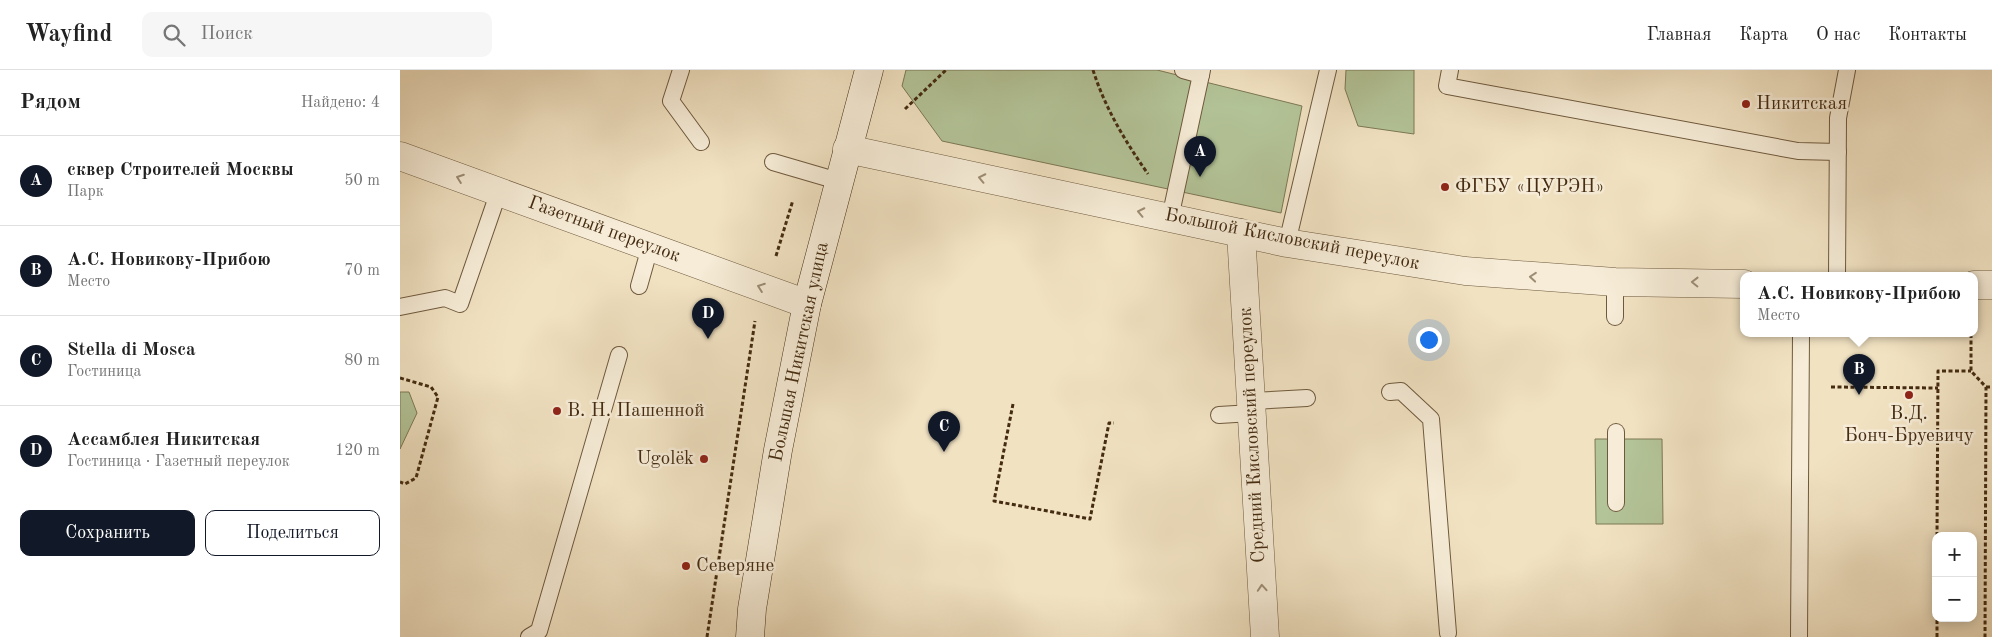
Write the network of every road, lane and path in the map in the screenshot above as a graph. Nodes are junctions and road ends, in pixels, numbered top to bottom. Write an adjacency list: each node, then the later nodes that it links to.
1 (680, 70): 11 (lane)
2 (869, 70): 12 (street, Большая Никитская улица)
3 (946, 70): 10 (path)
4 (1093, 70): 16 (path)
5 (1183, 70): 9 (lane)
6 (1328, 70): 21 (lane)
7 (1450, 70): 13 (lane)
8 (1847, 70): 13 (lane)
9 (1202, 73): 19 (lane)
10 (905, 109)
11 (702, 142)
12 (847, 150): 17 (street, Большая Никитская улица); 19 (street, Большой Кисловский переулок, one-way to 12)
13 (1838, 152): 23 (lane)
14 (400, 156): 18 (street, Газетный переулок, one-way to 14)
15 (773, 162): 17 (lane)
16 (1151, 178)
17 (838, 181): 29 (street, Большая Никитская улица)
18 (498, 191): 22 (street, Газетный переулок); 30 (lane)
19 (1170, 218): 20 (street, Большой Кисловский переулок)
20 (1241, 233): 21 (street, Большой Кисловский переулок); 44 (street, Средний Кисловский переулок)
21 (1287, 243): 24 (street, Большой Кисловский переулок, one-way to 21)
22 (650, 247): 28 (lane); 29 (street, Газетный переулок, one-way to 22)
23 (1838, 272)
24 (1615, 282): 25 (street, Большой Кисловский переулок, one-way to 24); 31 (lane)
25 (1740, 284)
26 (1978, 285): 27 (street)
27 (1992, 285)
28 (639, 286)
29 (807, 304): 54 (street, Большая Никитская улица)
30 (400, 307)
31 (1615, 318)
32 (1801, 337): 37 (lane)
33 (1971, 337): 35 (path)
34 (619, 355): 53 (lane)
35 (1971, 371): 38 (path); 40 (path)
36 (400, 378): 48 (path)
37 (1801, 387): 40 (path); 56 (lane)
38 (1986, 387): 39 (path); 58 (path)
39 (1992, 387)
40 (1938, 388): 50 (path)
41 (1390, 392): 52 (lane)
42 (1307, 398): 44 (lane)
43 (1013, 404): 46 (path)
44 (1252, 407): 45 (lane); 55 (street, Средний Кисловский переулок, one-way to 44)
45 (1219, 415)
46 (1114, 423)
47 (1616, 432): 49 (lane)
48 (400, 482)
49 (1616, 503)
50 (1938, 532)
51 (1937, 622): 57 (path)
52 (1448, 633)
53 (529, 637)
54 (750, 637)
55 (1265, 637)
56 (1799, 637)
57 (1937, 637)
58 (1985, 637)

